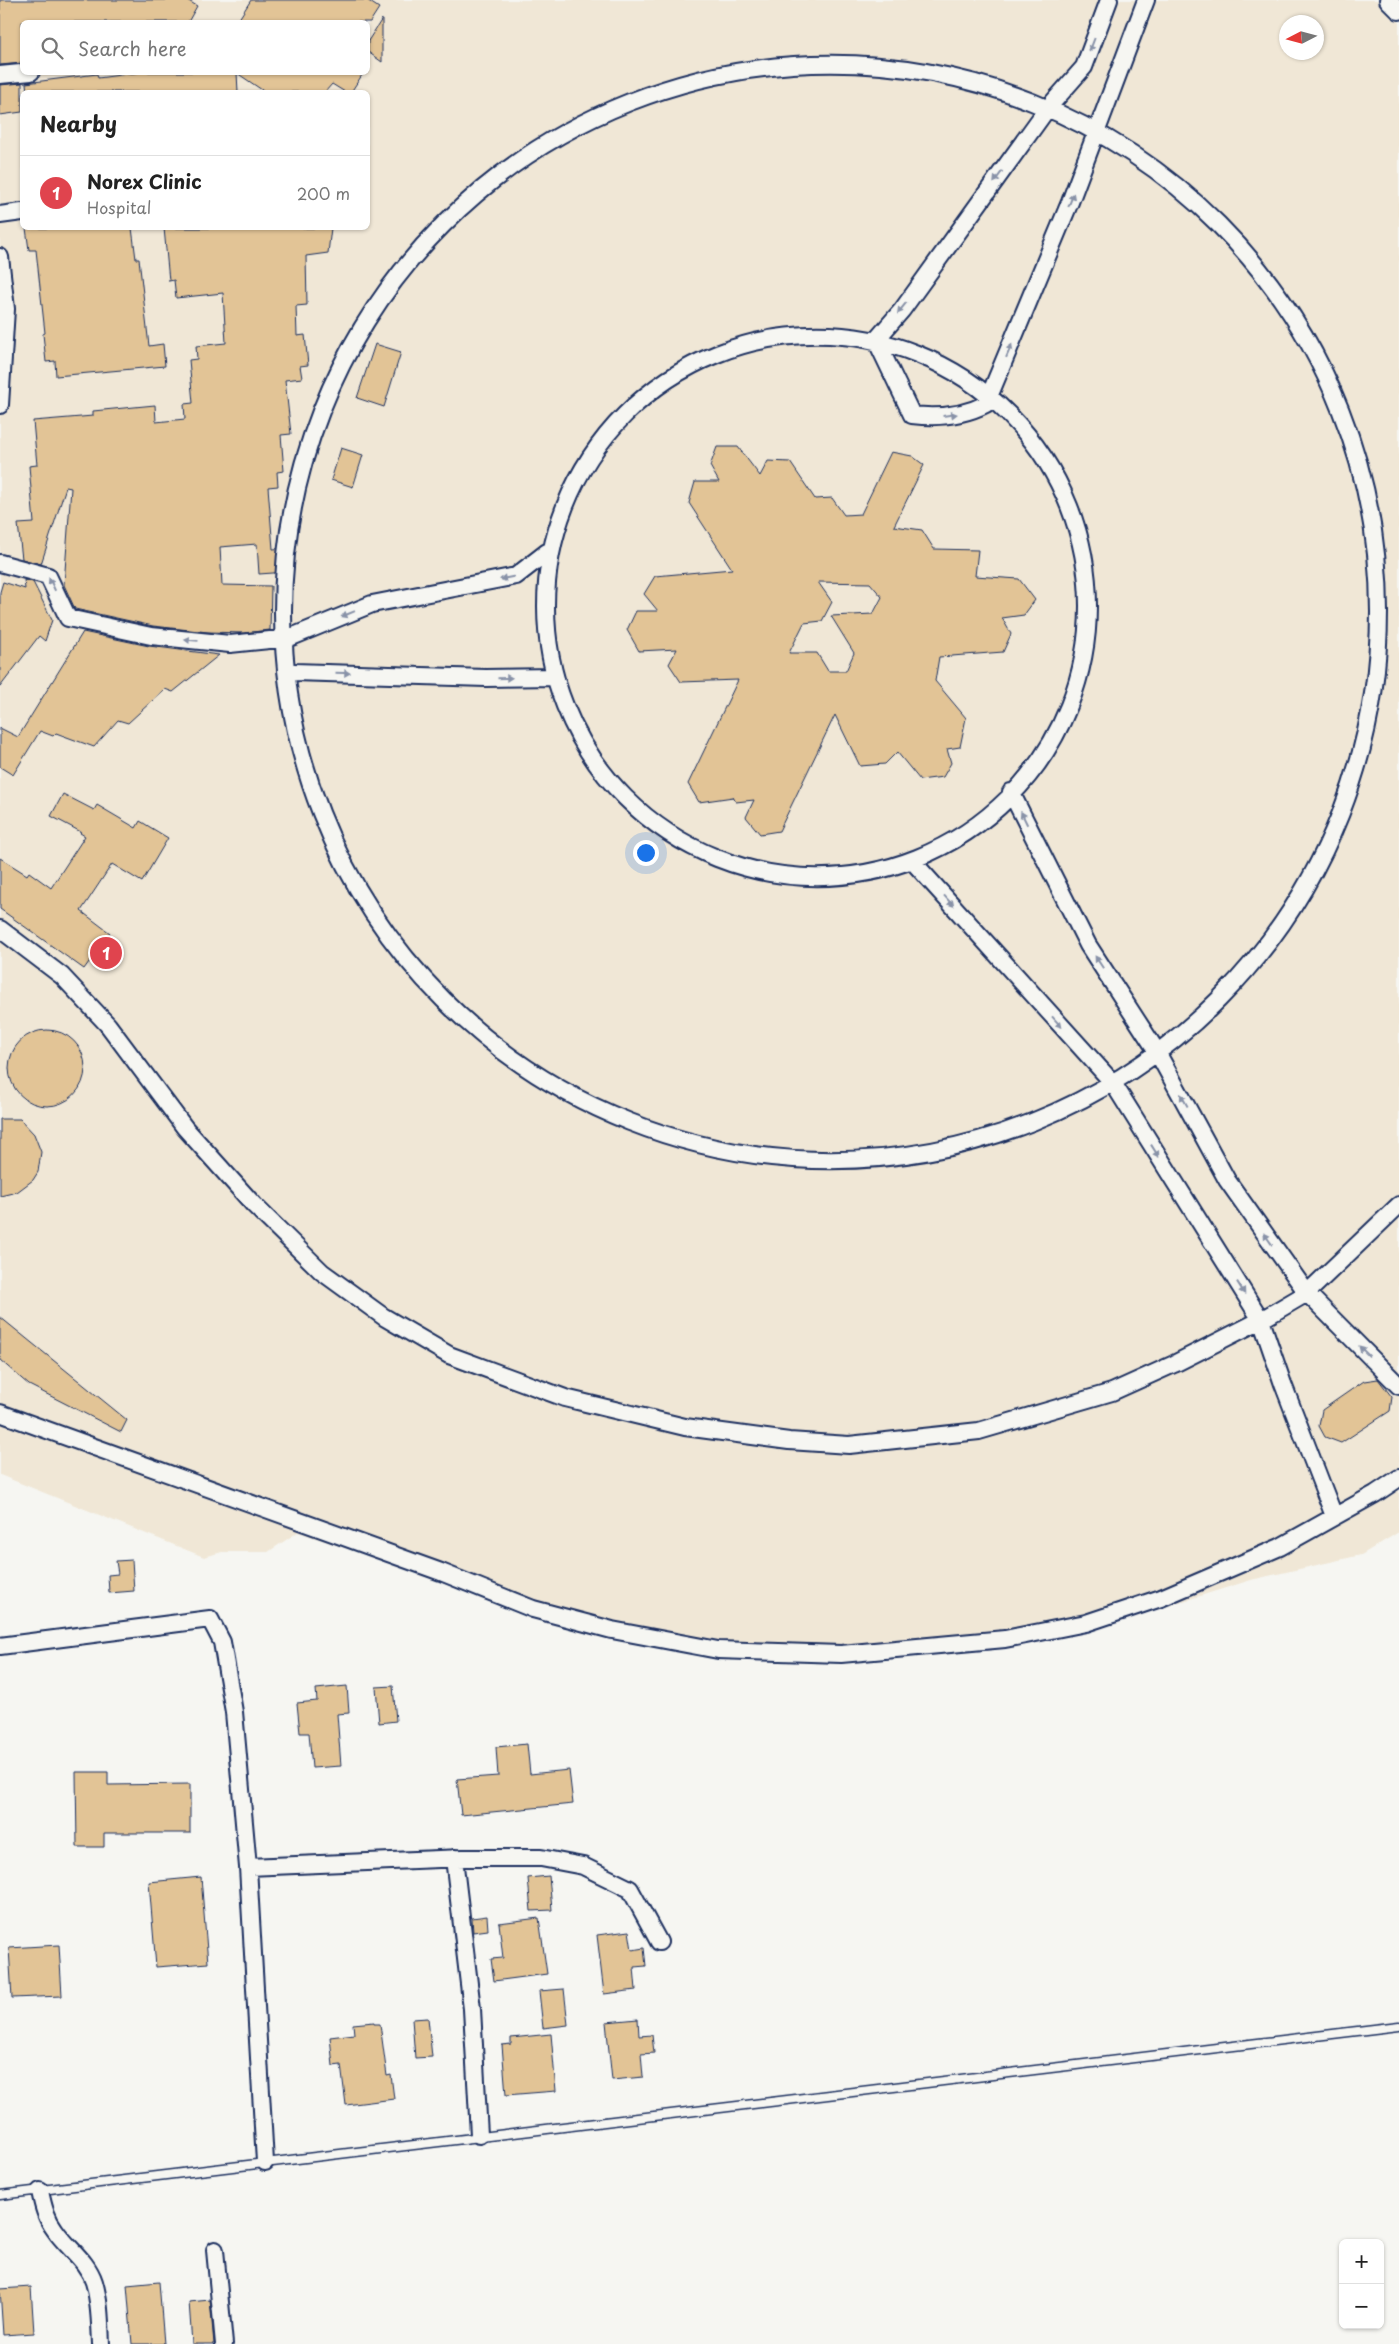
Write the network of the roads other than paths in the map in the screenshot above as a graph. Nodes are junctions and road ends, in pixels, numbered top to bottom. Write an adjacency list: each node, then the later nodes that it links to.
1 (1109, 0): 7 (street, one-way to 7)
2 (1146, 0): 8 (street)
3 (1388, 0): 4 (street)
4 (1399, 11)
5 (20, 73): 6 (street)
6 (0, 75)
7 (1047, 109): 8 (street); 12 (street, one-way to 12); 17 (street)
8 (1097, 130): 13 (street, one-way to 8); 23 (street)
9 (20, 212): 10 (street)
10 (0, 215)
11 (0, 257): 14 (street)
12 (876, 340): 13 (street); 13 (street, one-way to 13); 15 (street)
13 (990, 396): 20 (street)
14 (0, 405)
15 (547, 552): 17 (street, one-way to 17); 19 (street)
16 (0, 562): 17 (street, one-way to 16)
17 (289, 638): 18 (street)
18 (294, 672): 19 (street, one-way to 19); 24 (street)
19 (554, 677): 21 (street)
20 (1011, 792): 21 (street); 23 (street, one-way to 20)
21 (916, 865): 24 (street, one-way to 24)
22 (0, 929): 27 (street)
23 (1156, 1050): 24 (street); 26 (street, one-way to 23)
24 (1113, 1083): 27 (street, one-way to 27)
25 (1399, 1205): 26 (street)
26 (1306, 1293): 27 (street); 28 (street, one-way to 26)
27 (1261, 1320): 31 (street)
28 (1399, 1386)
29 (0, 1413): 31 (street)
30 (1399, 1478): 31 (street)
31 (1334, 1516)
32 (0, 1646): 34 (street)
33 (454, 1858): 34 (street); 35 (street); 37 (street)
34 (248, 1867): 38 (street)
35 (659, 1942)
36 (1399, 2026): 37 (lane)
37 (479, 2135): 38 (lane)
38 (265, 2162): 39 (lane)
39 (40, 2191): 40 (lane); 42 (street)
40 (0, 2195)
41 (215, 2250): 43 (street)
42 (101, 2344)
43 (224, 2344)

